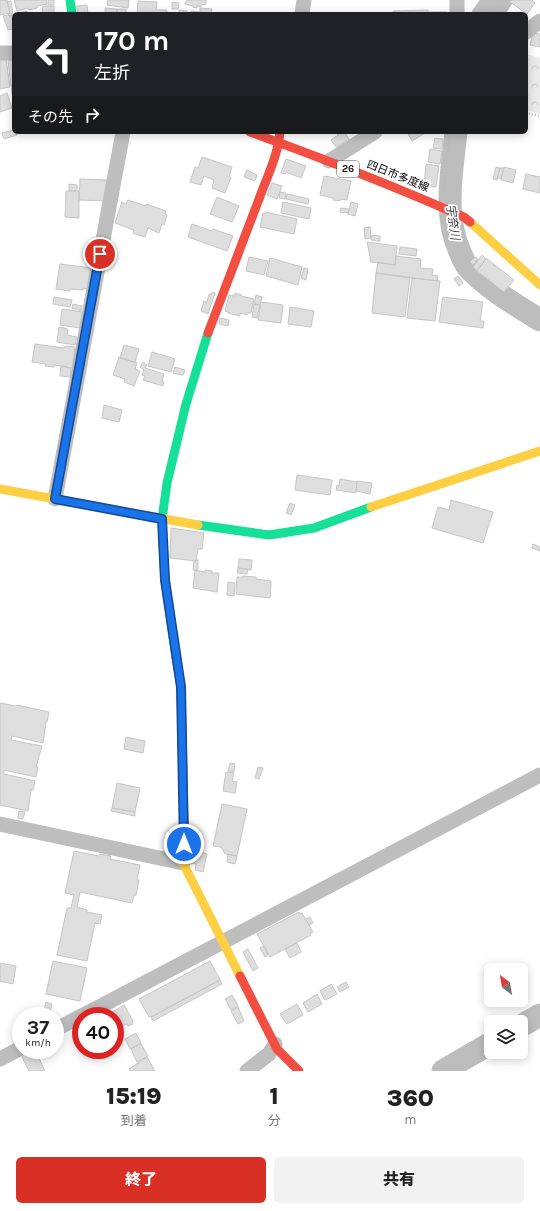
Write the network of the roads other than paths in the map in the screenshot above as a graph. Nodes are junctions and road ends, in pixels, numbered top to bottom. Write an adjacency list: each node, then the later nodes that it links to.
1 (70, 0): 5 (street)
2 (304, 0): 6 (street)
3 (457, 0): 7 (street)
4 (489, 0): 8 (street)
5 (72, 12)
6 (302, 12)
7 (457, 12)
8 (480, 12)
9 (540, 21): 10 (street)
10 (528, 30)
11 (0, 53): 12 (street)
12 (12, 53)
13 (123, 134): 22 (street)
14 (255, 134): 17 (street, 四日市多度線 / 26)
15 (280, 134): 17 (street)
16 (372, 134): 18 (street)
17 (279, 143): 18 (street, 四日市多度線 / 26); 23 (street)
18 (329, 161): 19 (street, 四日市多度線 / 26)
19 (539, 281)
20 (540, 451): 23 (street)
21 (0, 489): 22 (street)
22 (55, 499): 23 (street)
23 (162, 519): 26 (street)
24 (540, 775): 27 (street)
25 (0, 824): 26 (street)
26 (183, 864): 27 (street)
27 (224, 941): 28 (street); 29 (street)
28 (98, 1007)
29 (276, 1047): 32 (street); 33 (street)
30 (12, 1053): 31 (street)
31 (0, 1059)
32 (247, 1071)
33 (299, 1071)

